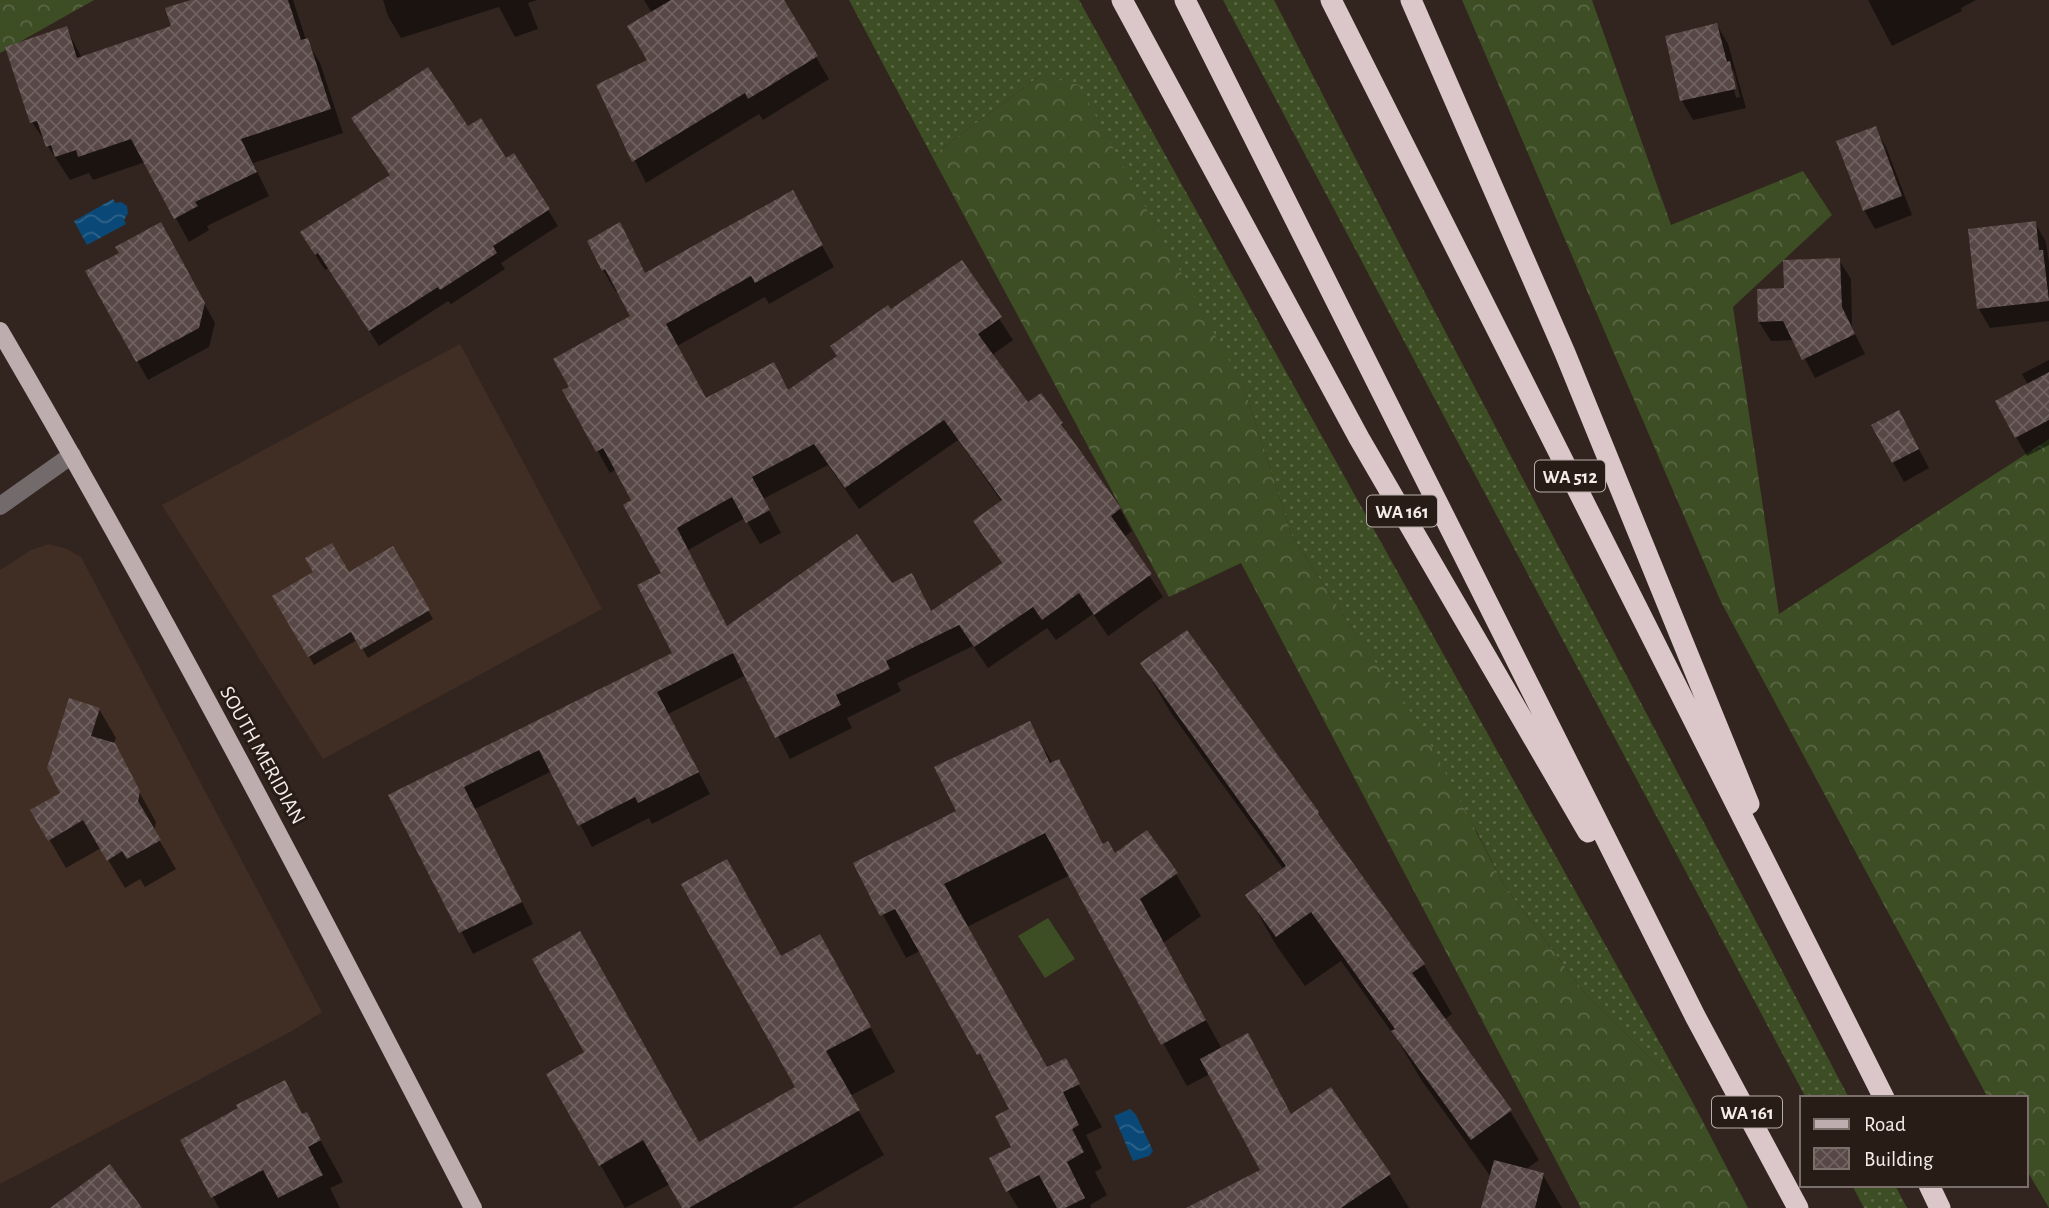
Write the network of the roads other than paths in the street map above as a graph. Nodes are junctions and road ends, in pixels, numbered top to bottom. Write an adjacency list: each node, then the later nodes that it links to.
1 (1122, 0): 9 (highway, WA 161)
2 (1185, 0): 9 (highway)
3 (1331, 0): 8 (highway, WA 512)
4 (1411, 0): 8 (highway)
5 (0, 331): 6 (main road, SOUTH MERIDIAN)
6 (72, 455): 7 (street); 12 (main road, SOUTH MERIDIAN)
7 (0, 506)
8 (1809, 952): 10 (highway)
9 (1695, 1016): 13 (highway, WA 161)
10 (1883, 1096)
11 (1930, 1187): 14 (highway)
12 (473, 1208)
13 (1798, 1208)
14 (1940, 1208)

